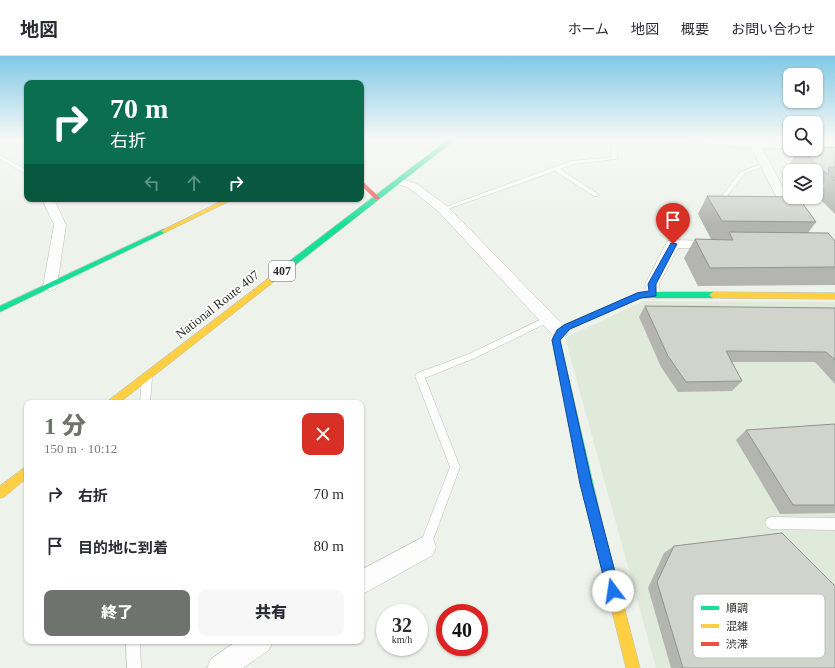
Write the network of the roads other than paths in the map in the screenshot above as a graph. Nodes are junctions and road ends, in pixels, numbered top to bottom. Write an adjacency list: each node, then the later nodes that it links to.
1 (416, 168): 5 (main road, National Route 407 / 407)
2 (555, 168): 10 (lane); 16 (lane)
3 (757, 168): 15 (lane)
4 (769, 168): 7 (street)
5 (399, 181): 11 (main road, National Route 407 / 407); 16 (street)
6 (364, 185): 11 (main road)
7 (783, 186)
8 (823, 190): 9 (street)
9 (835, 190)
10 (596, 195)
11 (377, 198): 25 (main road, National Route 407 / 407)
12 (783, 200): 17 (street)
13 (49, 202): 19 (street)
14 (225, 202): 19 (main road)
15 (725, 206)
16 (443, 209): 23 (street)
17 (800, 228)
18 (729, 245): 20 (street)
19 (50, 286): 22 (main road)
20 (653, 294): 21 (main road); 24 (main road)
21 (835, 296)
22 (0, 309)
23 (548, 319): 24 (street); 32 (lane)
24 (560, 332): 38 (main road)
25 (148, 374): 26 (main road, National Route 407 / 407); 27 (lane)
26 (116, 400)
27 (145, 400)
28 (24, 473): 29 (main road)
29 (0, 493)
30 (771, 523): 31 (lane)
31 (835, 524)
32 (425, 547): 33 (street)
33 (364, 581)
34 (133, 644): 36 (lane)
35 (256, 644): 37 (street)
36 (134, 668)
37 (220, 668)
38 (633, 668)

